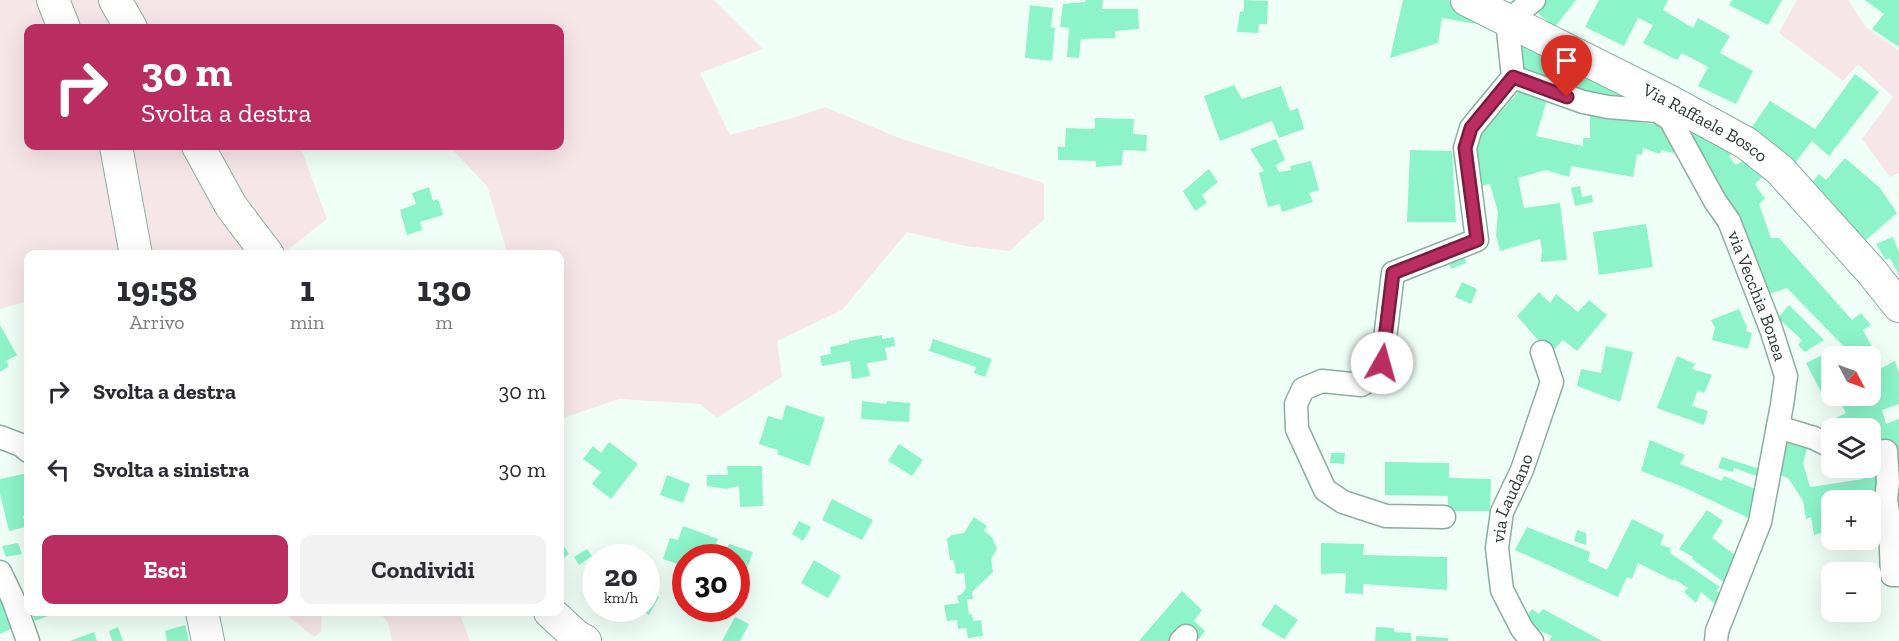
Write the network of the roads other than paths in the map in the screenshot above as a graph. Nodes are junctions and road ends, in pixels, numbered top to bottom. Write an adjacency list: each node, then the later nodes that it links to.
1 (53, 0): 6 (street)
2 (115, 0): 7 (street)
3 (1467, 0): 5 (street, Via Raffaele Bosco)
4 (1534, 0): 5 (street)
5 (1507, 21): 8 (street); 13 (street, Via Raffaele Bosco)
6 (62, 24)
7 (129, 24)
8 (1513, 77): 15 (street, via Vecchia Bonea); 20 (street)
9 (118, 150): 11 (street)
10 (200, 150): 12 (street)
11 (135, 250)
12 (264, 250)
13 (1899, 306)
14 (1542, 352): 28 (street, via Laudano)
15 (1778, 427): 17 (street); 29 (street, via Vecchia Bonea)
16 (0, 437): 18 (street)
17 (1821, 442)
18 (24, 448)
19 (1881, 452): 22 (street)
20 (1444, 516)
21 (0, 572): 25 (street)
22 (1899, 574)
23 (203, 616): 26 (street)
24 (554, 616): 27 (street)
25 (28, 641)
26 (208, 641)
27 (585, 641)
28 (1532, 641)
29 (1716, 641)

